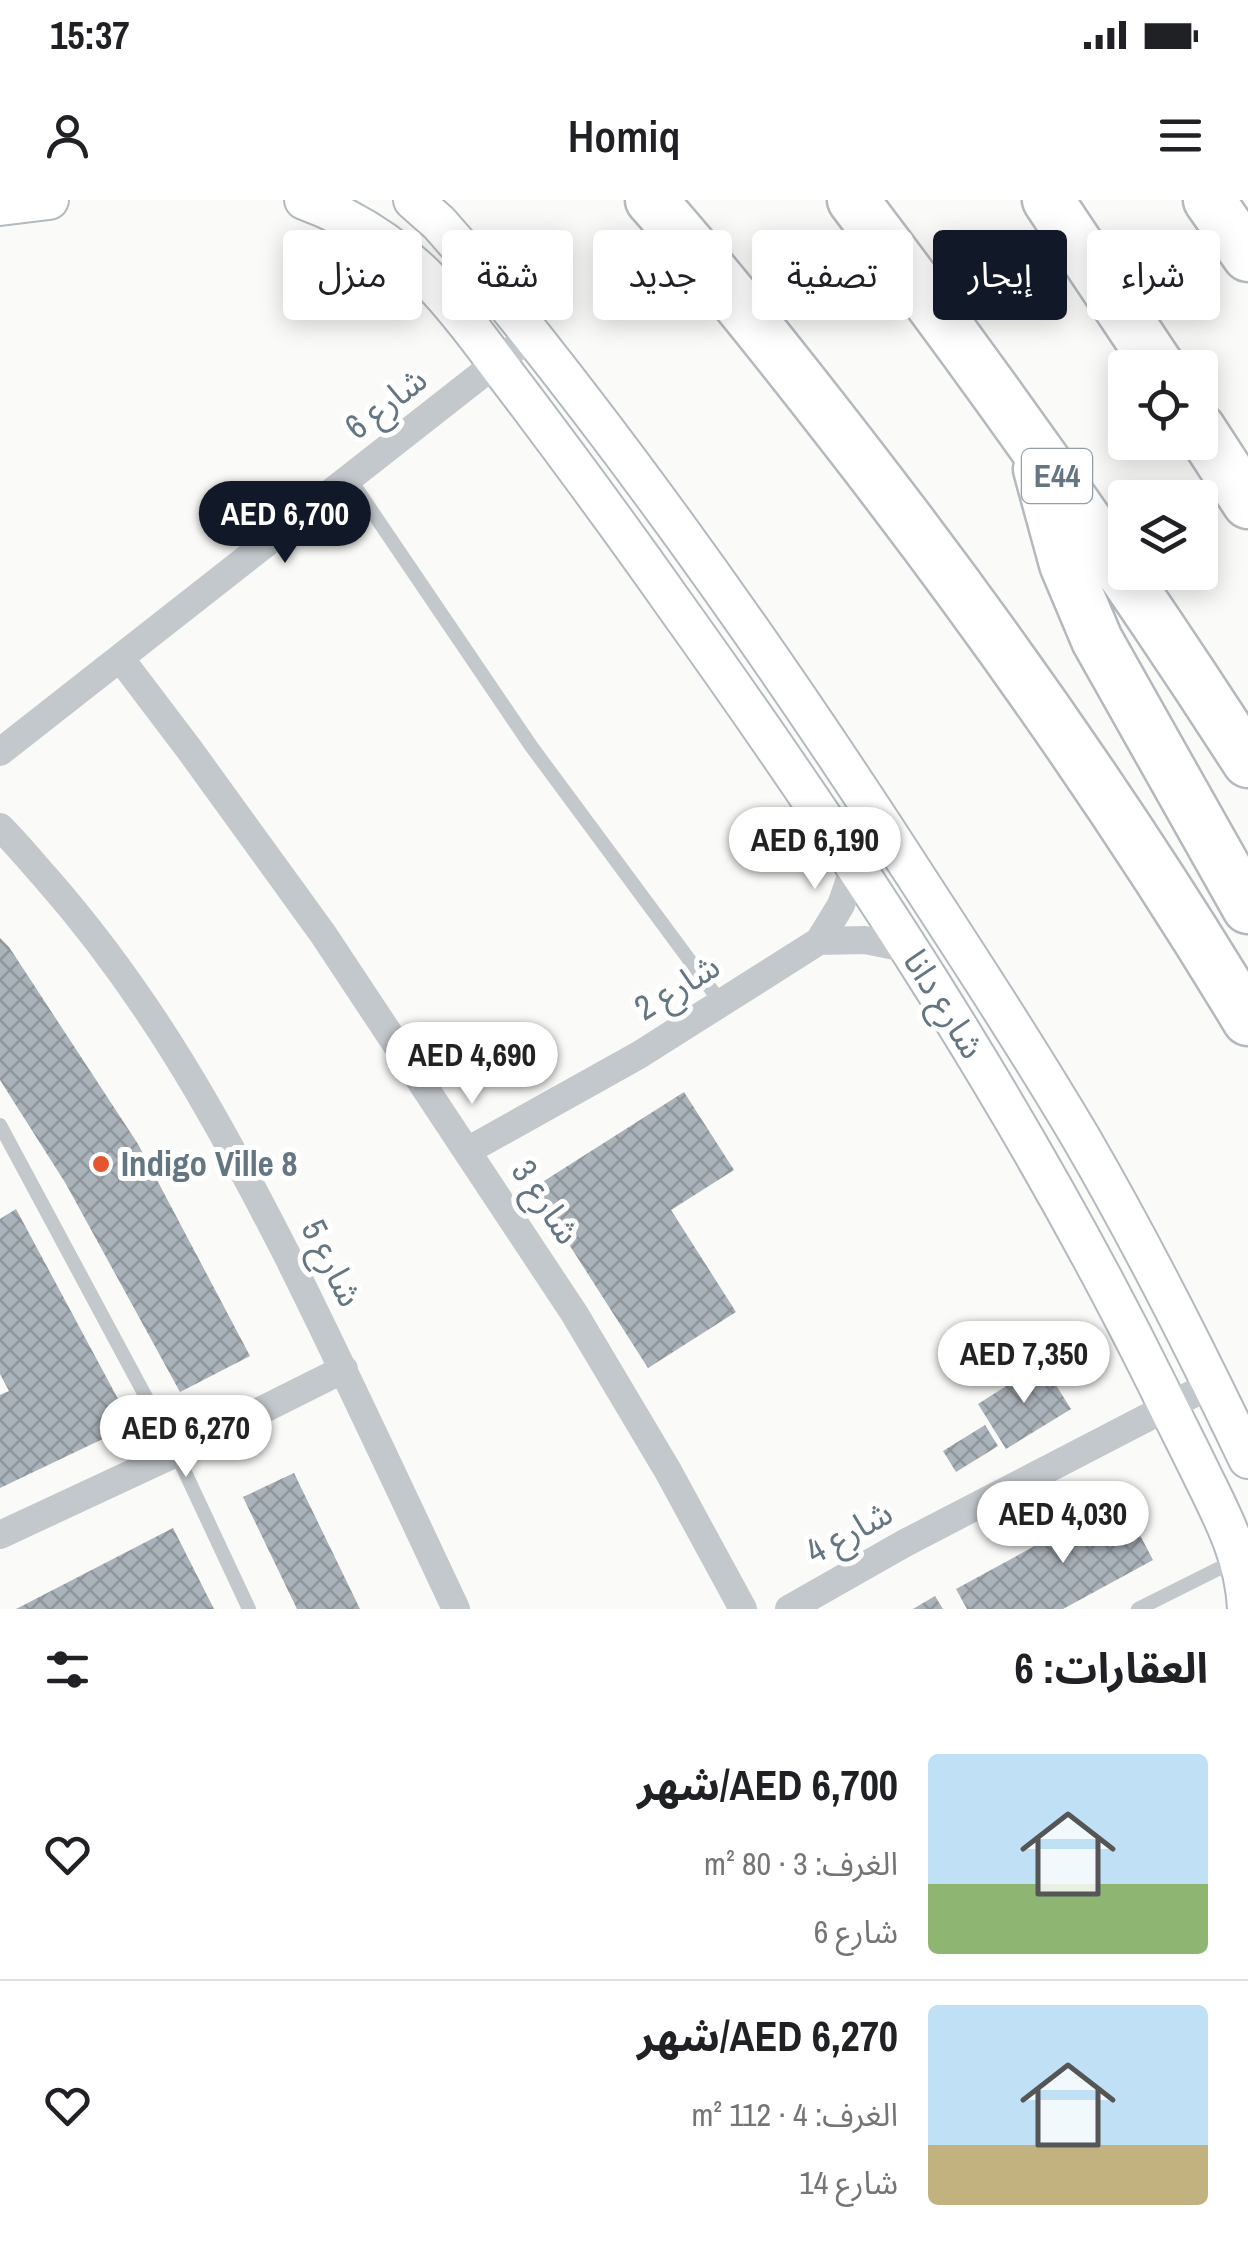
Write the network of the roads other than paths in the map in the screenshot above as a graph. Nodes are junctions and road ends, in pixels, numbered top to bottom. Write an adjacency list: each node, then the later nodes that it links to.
1 (49, 200): 8 (street)
2 (304, 200): 12 (street, شارع دانا)
3 (413, 200): 10 (street, شارع دانا)
4 (650, 200): 26 (highway)
5 (854, 200): 13 (highway, E44)
6 (1048, 200): 11 (highway)
7 (1209, 200): 9 (highway)
8 (0, 206)
9 (1248, 256)
10 (533, 334): 12 (street, شارع 6); 32 (street, شارع دانا)
11 (1148, 350)
12 (497, 364): 15 (street, شارع 6); 21 (street, شارع دانا)
13 (1034, 444): 19 (highway, E44); 22 (highway)
14 (1218, 457): 16 (highway)
15 (350, 479): 17 (street, شارع 6); 25 (lane)
16 (1248, 503)
17 (120, 658): 18 (street, شارع 6); 29 (street, شارع 3)
18 (0, 752)
19 (1248, 762)
20 (0, 827): 31 (street, شارع 5)
21 (855, 866): 23 (street, شارع 2); 24 (street, شارع دانا)
22 (1248, 908)
23 (820, 940): 24 (street); 25 (street, شارع 2)
24 (910, 949): 33 (street, شارع دانا)
25 (722, 1004): 29 (street, شارع 2)
26 (1248, 1020)
27 (0, 1124): 28 (lane)
28 (12, 1143): 30 (lane); 34 (lane)
29 (467, 1152): 40 (street, شارع 3)
30 (0, 1155)
31 (344, 1369): 34 (street); 39 (street, شارع 5)
32 (1212, 1384): 33 (street, شارع 4); 35 (street, شارع دانا)
33 (1168, 1407): 37 (street, شارع دانا); 41 (street, شارع 4)
34 (176, 1453): 36 (street); 38 (lane)
35 (1248, 1460)
36 (0, 1534)
37 (1239, 1558): 42 (lane); 43 (street, شارع دانا)
38 (249, 1609)
39 (456, 1609)
40 (743, 1609)
41 (789, 1609)
42 (1138, 1609)
43 (1247, 1609)

